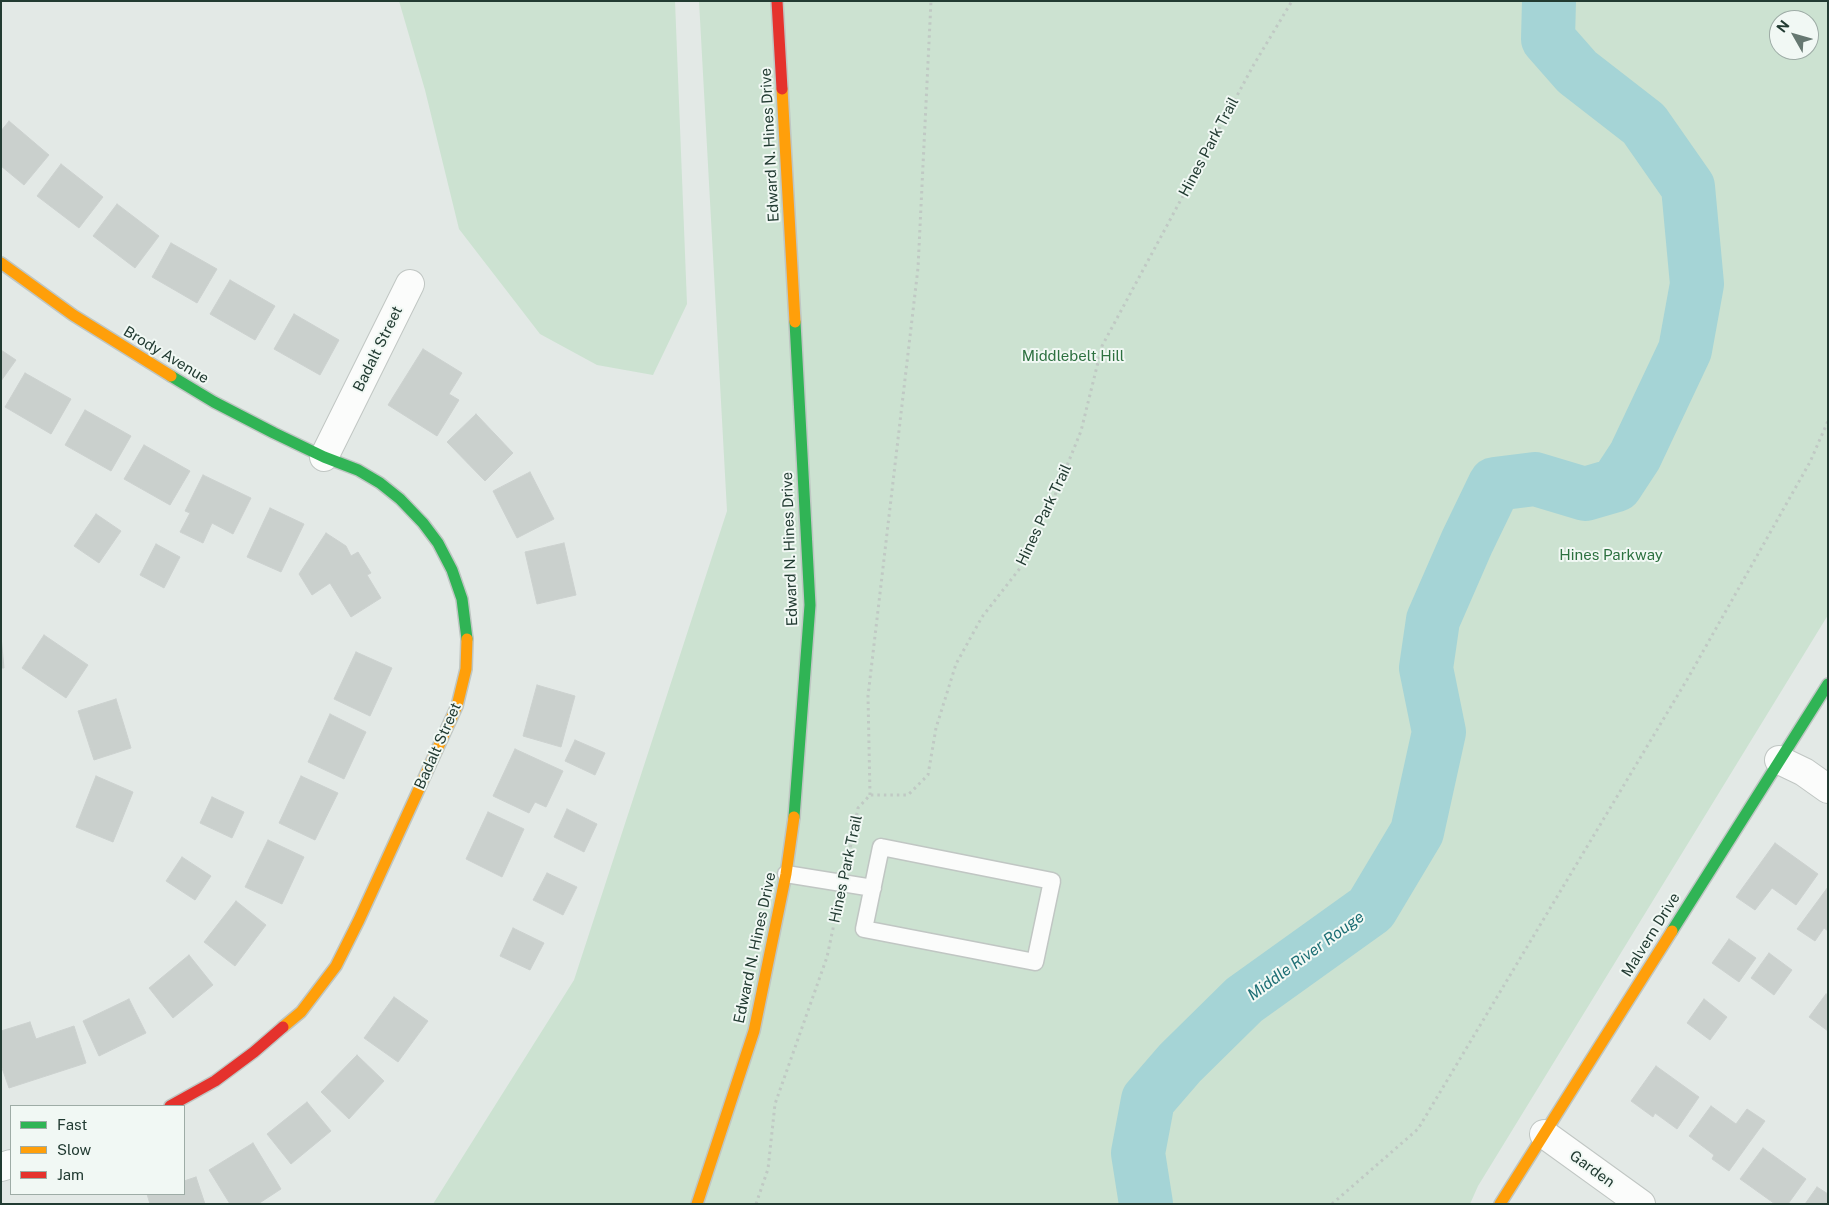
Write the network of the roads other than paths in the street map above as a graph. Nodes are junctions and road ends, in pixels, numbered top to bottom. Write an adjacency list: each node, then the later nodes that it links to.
1 (777, 1): 8 (street, Edward N. Hines Drive)
2 (1, 263): 4 (street, Brody Avenue)
3 (410, 284): 4 (street, Badalt Street)
4 (324, 457): 10 (street, Badalt Street)
5 (1828, 684): 6 (street, Malvern Drive)
6 (1779, 760): 7 (street); 11 (street, Malvern Drive)
7 (1828, 789)
8 (786, 874): 9 (lane); 12 (street, Edward N. Hines Drive)
9 (873, 888): 9 (lane)
10 (172, 1105)
11 (1544, 1134): 13 (street, Malvern Drive); 14 (street, Garden)
12 (697, 1204)
13 (1500, 1204)
14 (1641, 1204)

